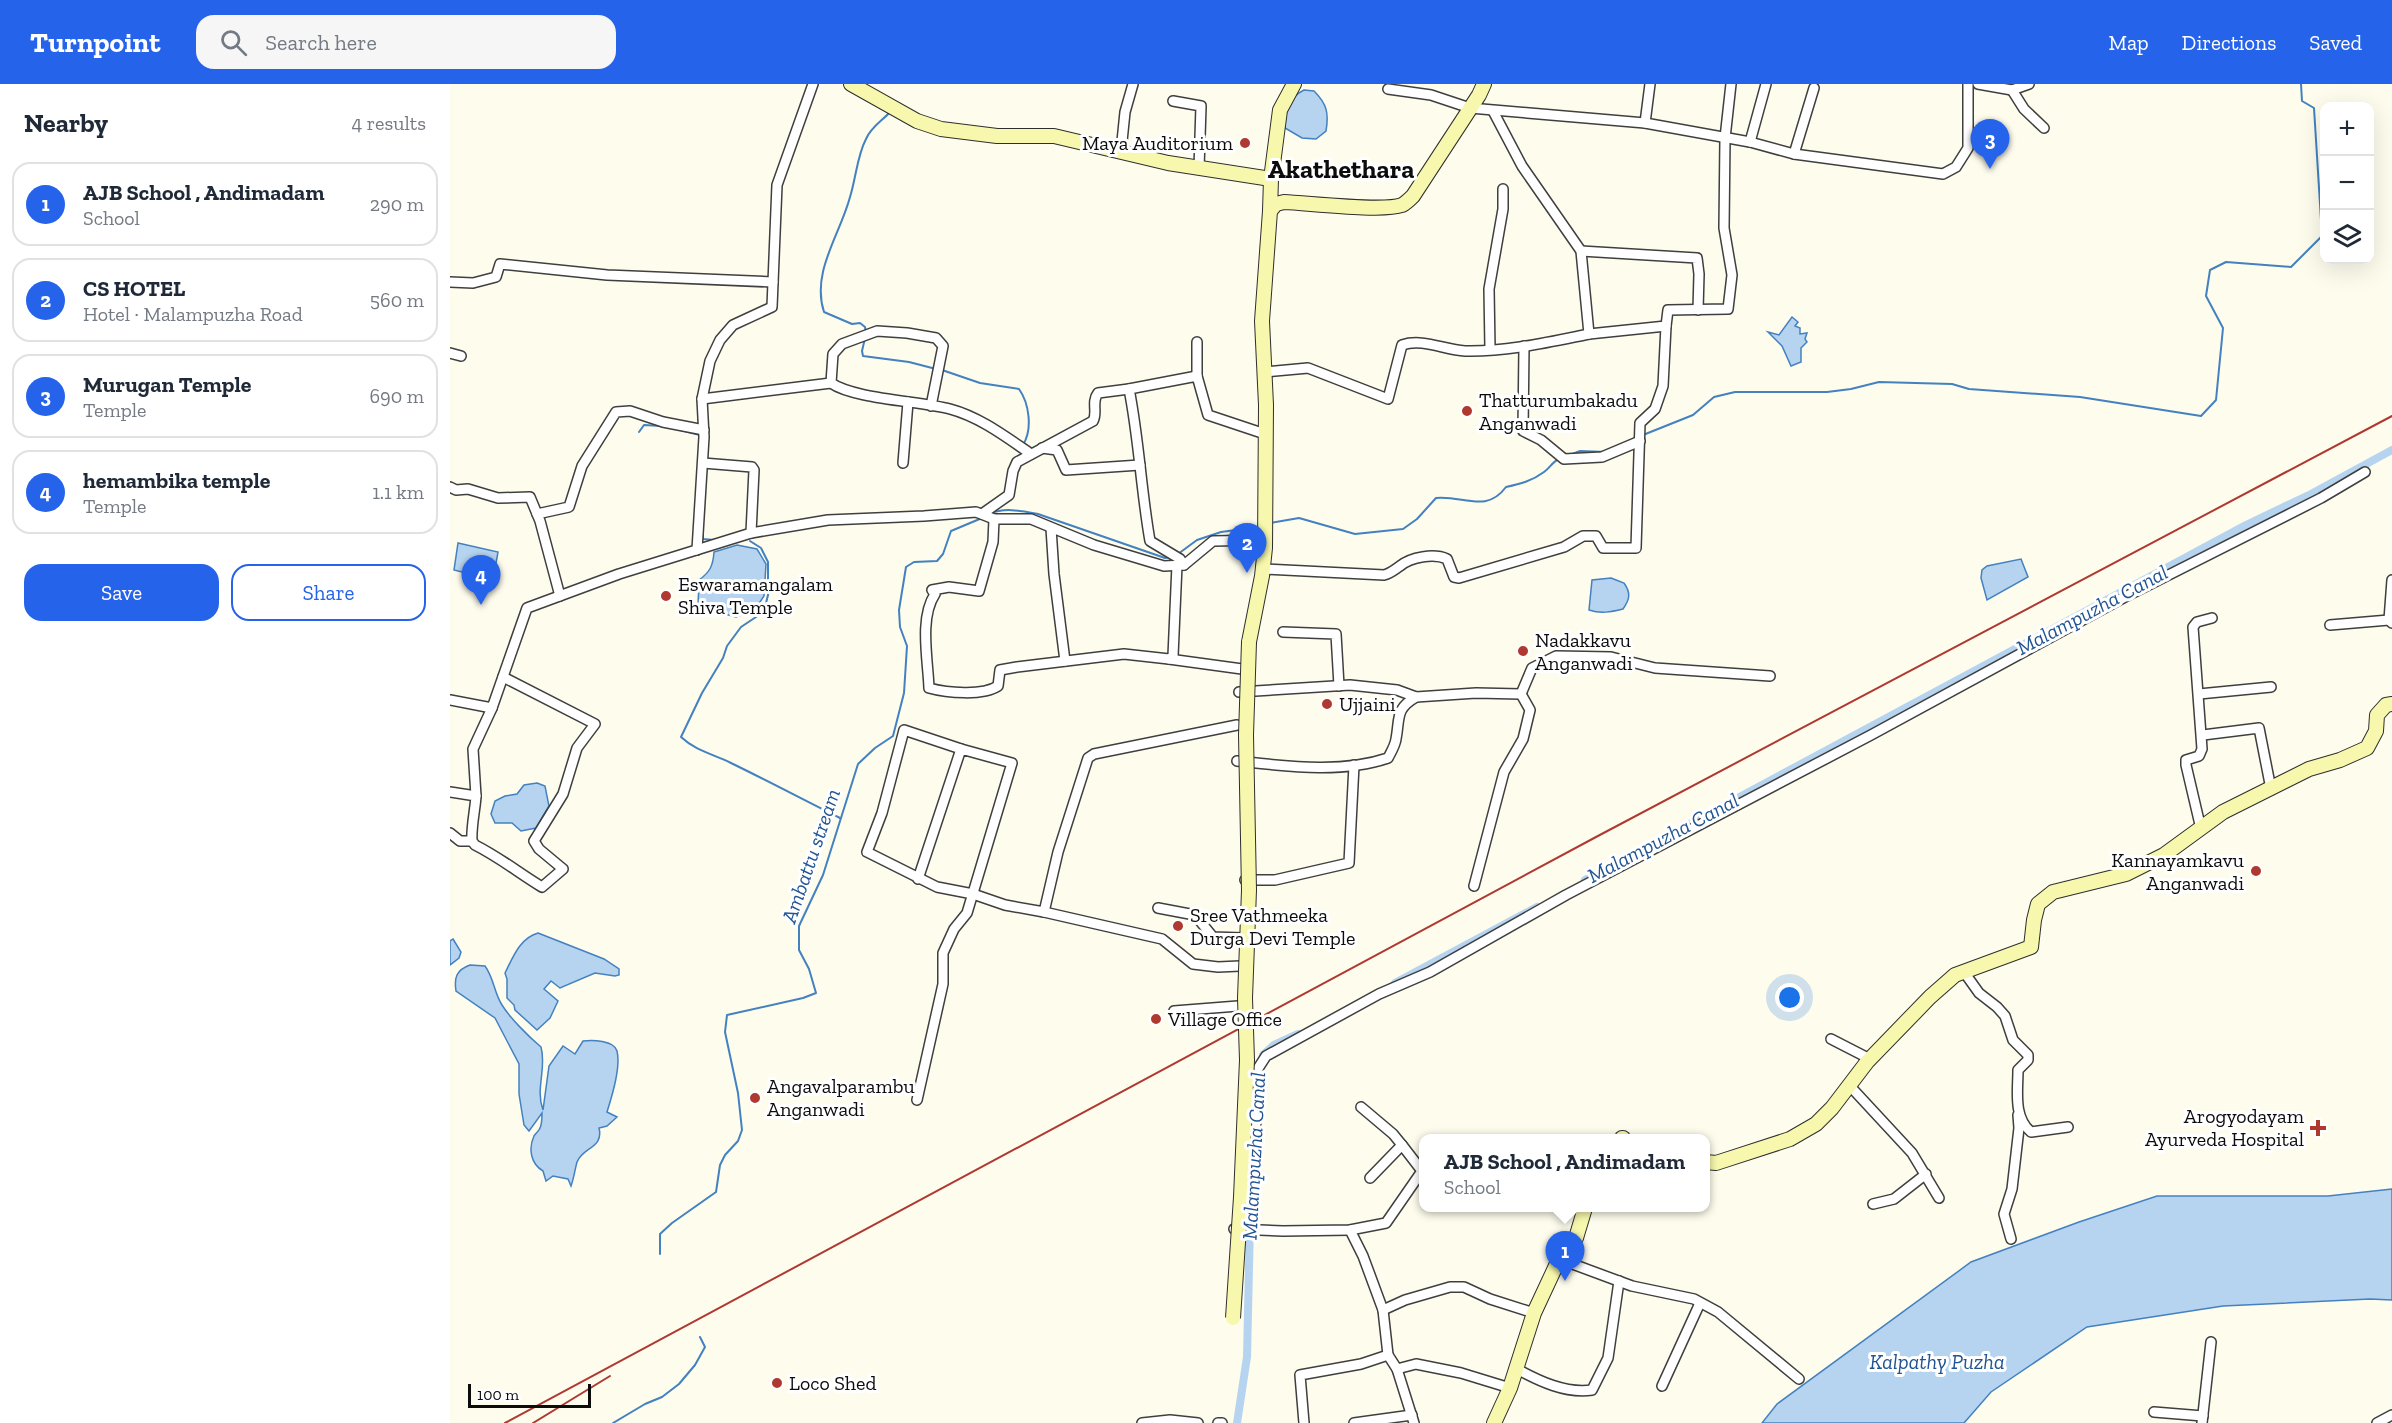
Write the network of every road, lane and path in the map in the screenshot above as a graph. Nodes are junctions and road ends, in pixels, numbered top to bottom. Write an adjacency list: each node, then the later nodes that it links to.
1 (813, 84): 30 (street)
2 (851, 84): 22 (street)
3 (1132, 84): 22 (street)
4 (1294, 84): 25 (street)
5 (1484, 84): 16 (street)
6 (1650, 84): 18 (street)
7 (1731, 84): 20 (street)
8 (1766, 84): 21 (street)
9 (1968, 84): 23 (street)
10 (1978, 84): 14 (street)
11 (2029, 84): 14 (street)
12 (1814, 88): 23 (street)
13 (1388, 89): 16 (street)
14 (2012, 90): 19 (street)
15 (1173, 101): 24 (street)
16 (1470, 108): 17 (street); 27 (street)
17 (1493, 111): 18 (street); 28 (street)
18 (1645, 123): 20 (street)
19 (2044, 128)
20 (1725, 138): 21 (street); 31 (street)
21 (1750, 142): 23 (street)
22 (1121, 151): 24 (street)
23 (1794, 154)
24 (1199, 168): 25 (street)
25 (1271, 179): 27 (street)
26 (1503, 189): 36 (street)
27 (1270, 211): 39 (street)
28 (1581, 251): 31 (street); 33 (street)
29 (450, 282): 30 (street)
30 (773, 282): 43 (street)
31 (1698, 310): 32 (street)
32 (1666, 326): 33 (street); 48 (street)
33 (1589, 334): 35 (street)
34 (1197, 342): 40 (street)
35 (1524, 346): 36 (street); 48 (street)
36 (1490, 349): 39 (street)
37 (450, 353): 38 (street)
38 (460, 357)
39 (1264, 372): 47 (street)
40 (1197, 376): 42 (street); 47 (street)
41 (831, 383): 43 (street); 44 (street); 45 (street)
42 (1129, 389): 49 (street); 53 (street)
43 (702, 399): 46 (street)
44 (908, 402): 45 (street); 52 (street)
45 (932, 406): 50 (street)
46 (704, 430): 51 (street); 56 (street)
47 (1265, 434): 60 (street)
48 (1640, 441): 64 (street)
49 (1042, 448): 50 (street); 53 (street)
50 (1026, 450): 57 (street)
51 (703, 463): 61 (street); 62 (street)
52 (903, 463)
53 (1140, 465): 63 (street)
54 (2365, 472): 110 (street)
55 (450, 487): 56 (street)
56 (537, 514): 66 (street)
57 (982, 514): 58 (street); 61 (street)
58 (993, 518): 59 (street); 72 (street)
59 (1051, 528): 63 (street); 72 (street)
60 (1265, 530): 63 (street); 64 (street)
61 (751, 533): 62 (street)
62 (698, 550): 66 (street)
63 (1181, 563): 71 (street)
64 (1263, 569): 134 (street, bridge)
65 (2392, 580): 68 (street)
66 (560, 596): 75 (street)
67 (2212, 618): 80 (street)
68 (2391, 621): 69 (street)
69 (2330, 625)
70 (1283, 632): 76 (street)
71 (1168, 659): 72 (street); 73 (street)
72 (1065, 661)
73 (1242, 669)
74 (1770, 676): 79 (street)
75 (503, 677): 84 (street); 95 (street)
76 (1339, 686): 78 (street); 81 (street)
77 (2271, 687): 80 (street)
78 (1239, 692)
79 (1521, 694): 81 (street); 98 (street)
80 (2199, 694): 86 (street)
81 (1416, 697): 89 (street)
82 (450, 700): 84 (street)
83 (2392, 704): 90 (street)
84 (492, 708): 92 (street)
85 (1237, 725): 101 (street)
86 (2203, 735): 90 (street); 93 (street)
87 (961, 749): 96 (street); 96 (street); 99 (street)
88 (1237, 761): 89 (street)
89 (1354, 765): 97 (street)
90 (2271, 789): 93 (street)
91 (450, 792): 92 (street)
92 (476, 796): 95 (street)
93 (2201, 829): 104 (street)
94 (450, 833): 95 (street)
95 (472, 842)
96 (918, 879): 99 (street)
97 (1245, 880)
98 (1474, 886)
99 (973, 894): 101 (street); 112 (street)
100 (1158, 908): 102 (street)
101 (1044, 912): 103 (street)
102 (1242, 938)
103 (1240, 966)
104 (1964, 972): 108 (street); 114 (street)
105 (1238, 1006): 106 (street)
106 (1174, 1011)
107 (1831, 1039): 108 (street)
108 (1869, 1059): 109 (street)
109 (1850, 1085): 117 (street); 119 (street)
110 (1256, 1086): 111 (street, bridge); 126 (street)
111 (1238, 1089)
112 (918, 1100)
113 (1361, 1107): 116 (street)
114 (2018, 1112): 115 (street); 128 (street)
115 (2068, 1127)
116 (1401, 1145): 118 (street); 121 (street)
117 (1710, 1162)
118 (1419, 1167)
119 (1926, 1174): 122 (street); 123 (street)
120 (1419, 1175): 127 (street)
121 (1370, 1178)
122 (1940, 1198)
123 (1873, 1204)
124 (1585, 1212): 129 (street)
125 (1234, 1229): 126 (street)
126 (1251, 1229): 127 (street)
127 (1350, 1230): 132 (street)
128 (2011, 1239)
129 (1559, 1259): 130 (street); 133 (street)
130 (1619, 1281): 131 (street); 138 (street)
131 (1700, 1303): 139 (street); 140 (street)
132 (1383, 1310): 133 (street); 136 (street)
133 (1534, 1313): 138 (street)
134 (1233, 1318)
135 (2211, 1342): 145 (street)
136 (1388, 1355): 137 (street); 148 (street)
137 (1397, 1369): 141 (street); 144 (street)
138 (1517, 1369): 141 (street)
139 (1799, 1380)
140 (1662, 1386)
141 (1510, 1388): 150 (street)
142 (2154, 1412): 145 (street)
143 (2392, 1415): 151 (street)
144 (1413, 1419): 149 (street)
145 (2203, 1419)
146 (1142, 1423): 147 (street)
147 (1198, 1423)
148 (1304, 1423)
149 (1354, 1423)
150 (1494, 1423)
151 (2376, 1423)

